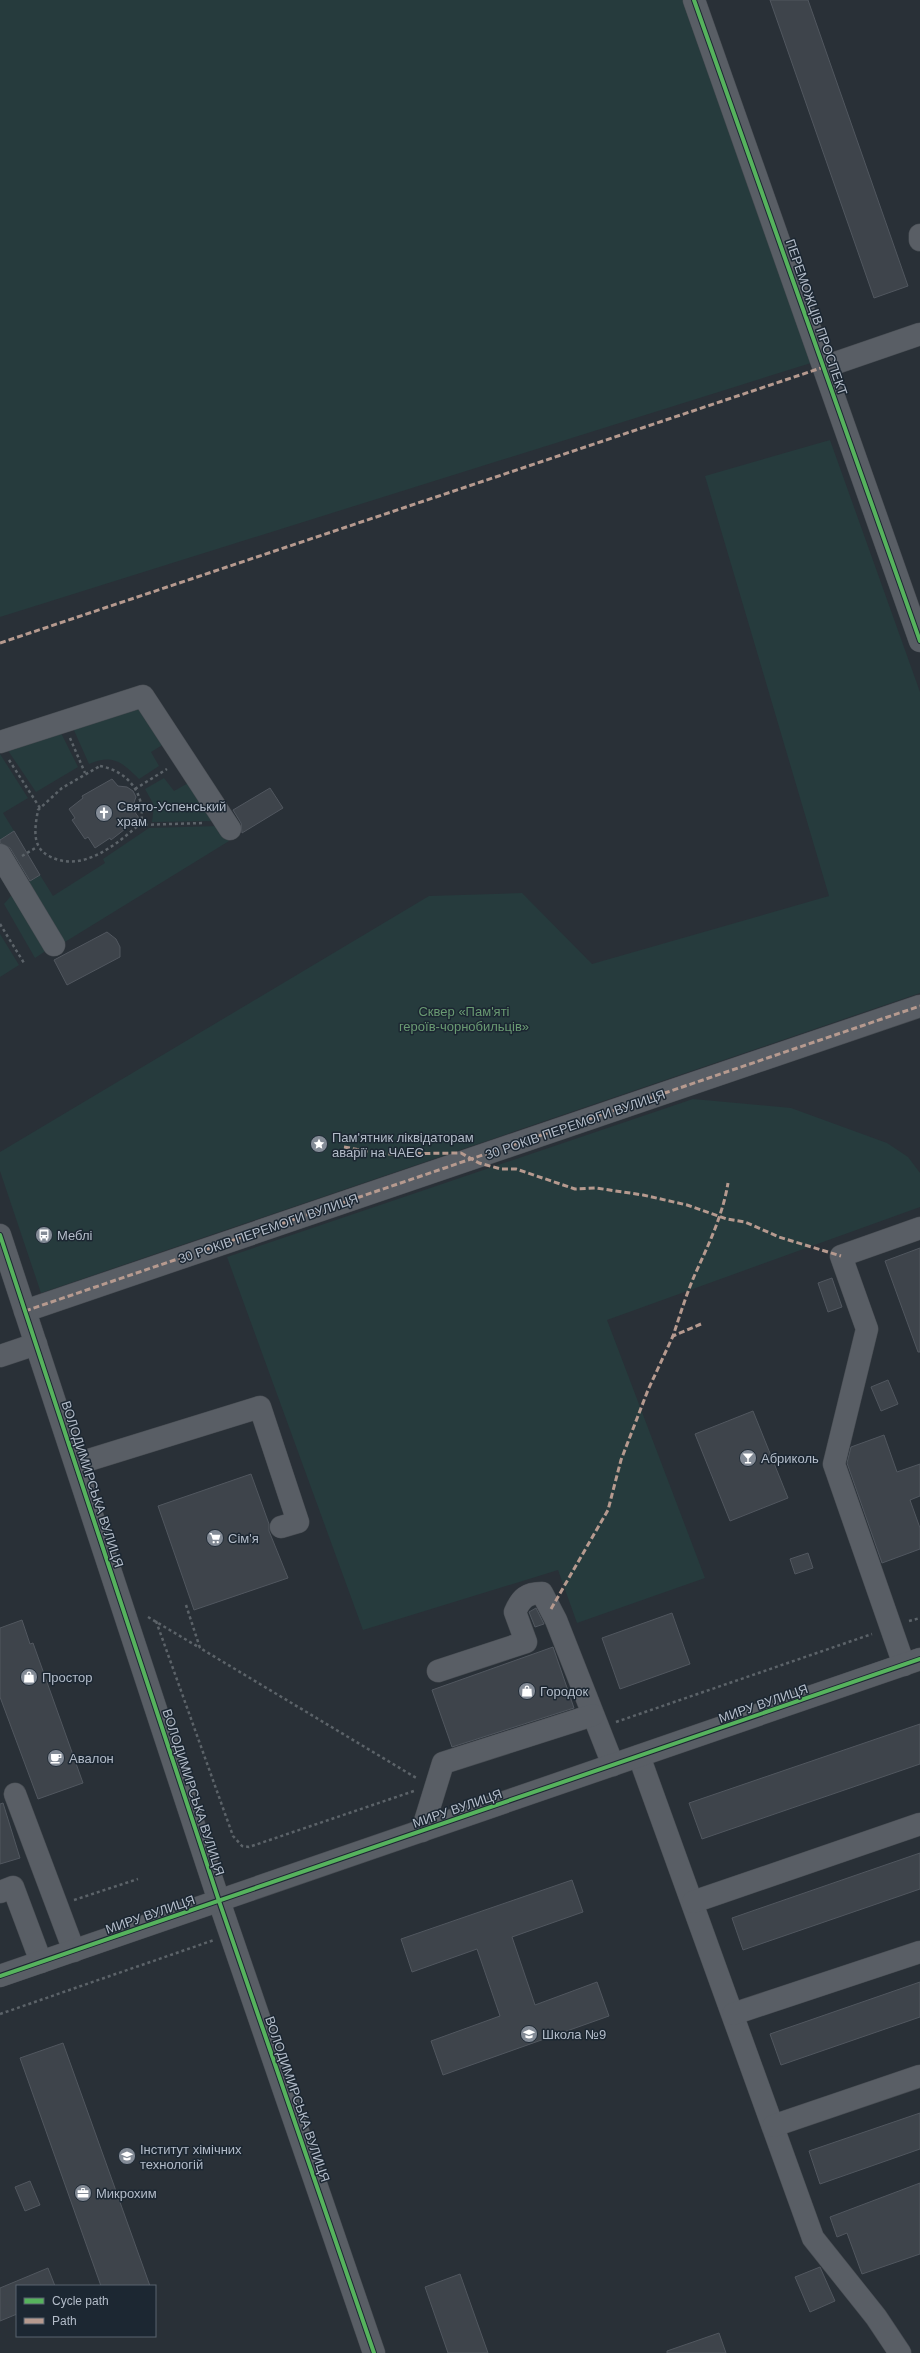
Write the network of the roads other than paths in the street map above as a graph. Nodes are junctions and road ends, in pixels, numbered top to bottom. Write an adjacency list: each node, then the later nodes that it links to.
1 (694, 0): 5 (street, ПЕРЕМОЖЦІВ ПРОСПЕКТ)
2 (920, 235): 3 (street)
3 (920, 240)
4 (920, 334): 5 (street)
5 (824, 367): 6 (street, ПЕРЕМОЖЦІВ ПРОСПЕКТ)
6 (920, 641)
7 (4, 750): 8 (street)
8 (228, 826)
9 (0, 855): 10 (street)
10 (54, 944)
11 (920, 1006): 14 (street, 30 РОКІВ ПЕРЕМОГИ ВУЛИЦЯ)
12 (920, 1228): 19 (street)
13 (0, 1235): 14 (street, ВОЛОДИМИРСЬКА ВУЛИЦЯ)
14 (25, 1311): 15 (street, ВОЛОДИМИРСЬКА ВУЛИЦЯ)
15 (36, 1344): 16 (street); 17 (street, ВОЛОДИМИРСЬКА ВУЛИЦЯ)
16 (0, 1356)
17 (76, 1464): 18 (street); 28 (street, ВОЛОДИМИРСЬКА ВУЛИЦЯ)
18 (281, 1527)
19 (912, 1662): 22 (street, МИРУ ВУЛИЦЯ)
20 (438, 1671): 21 (street)
21 (593, 1715): 23 (street); 26 (street)
22 (639, 1756): 23 (street, МИРУ ВУЛИЦЯ); 29 (street)
23 (613, 1765): 26 (street, МИРУ ВУЛИЦЯ)
24 (15, 1794): 30 (street)
25 (920, 1824): 29 (street)
26 (422, 1831): 28 (street, МИРУ ВУЛИЦЯ)
27 (0, 1892): 32 (street)
28 (219, 1900): 30 (street, МИРУ ВУЛИЦЯ); 37 (street, ВОЛОДИМИРСЬКА ВУЛИЦЯ)
29 (693, 1902): 34 (street)
30 (74, 1951): 32 (street, МИРУ ВУЛИЦЯ)
31 (920, 1952): 34 (street)
32 (40, 1962): 33 (street, МИРУ ВУЛИЦЯ)
33 (0, 1976)
34 (732, 2014): 36 (street)
35 (920, 2076): 36 (street)
36 (773, 2126): 38 (street)
37 (374, 2353)
38 (900, 2353)

